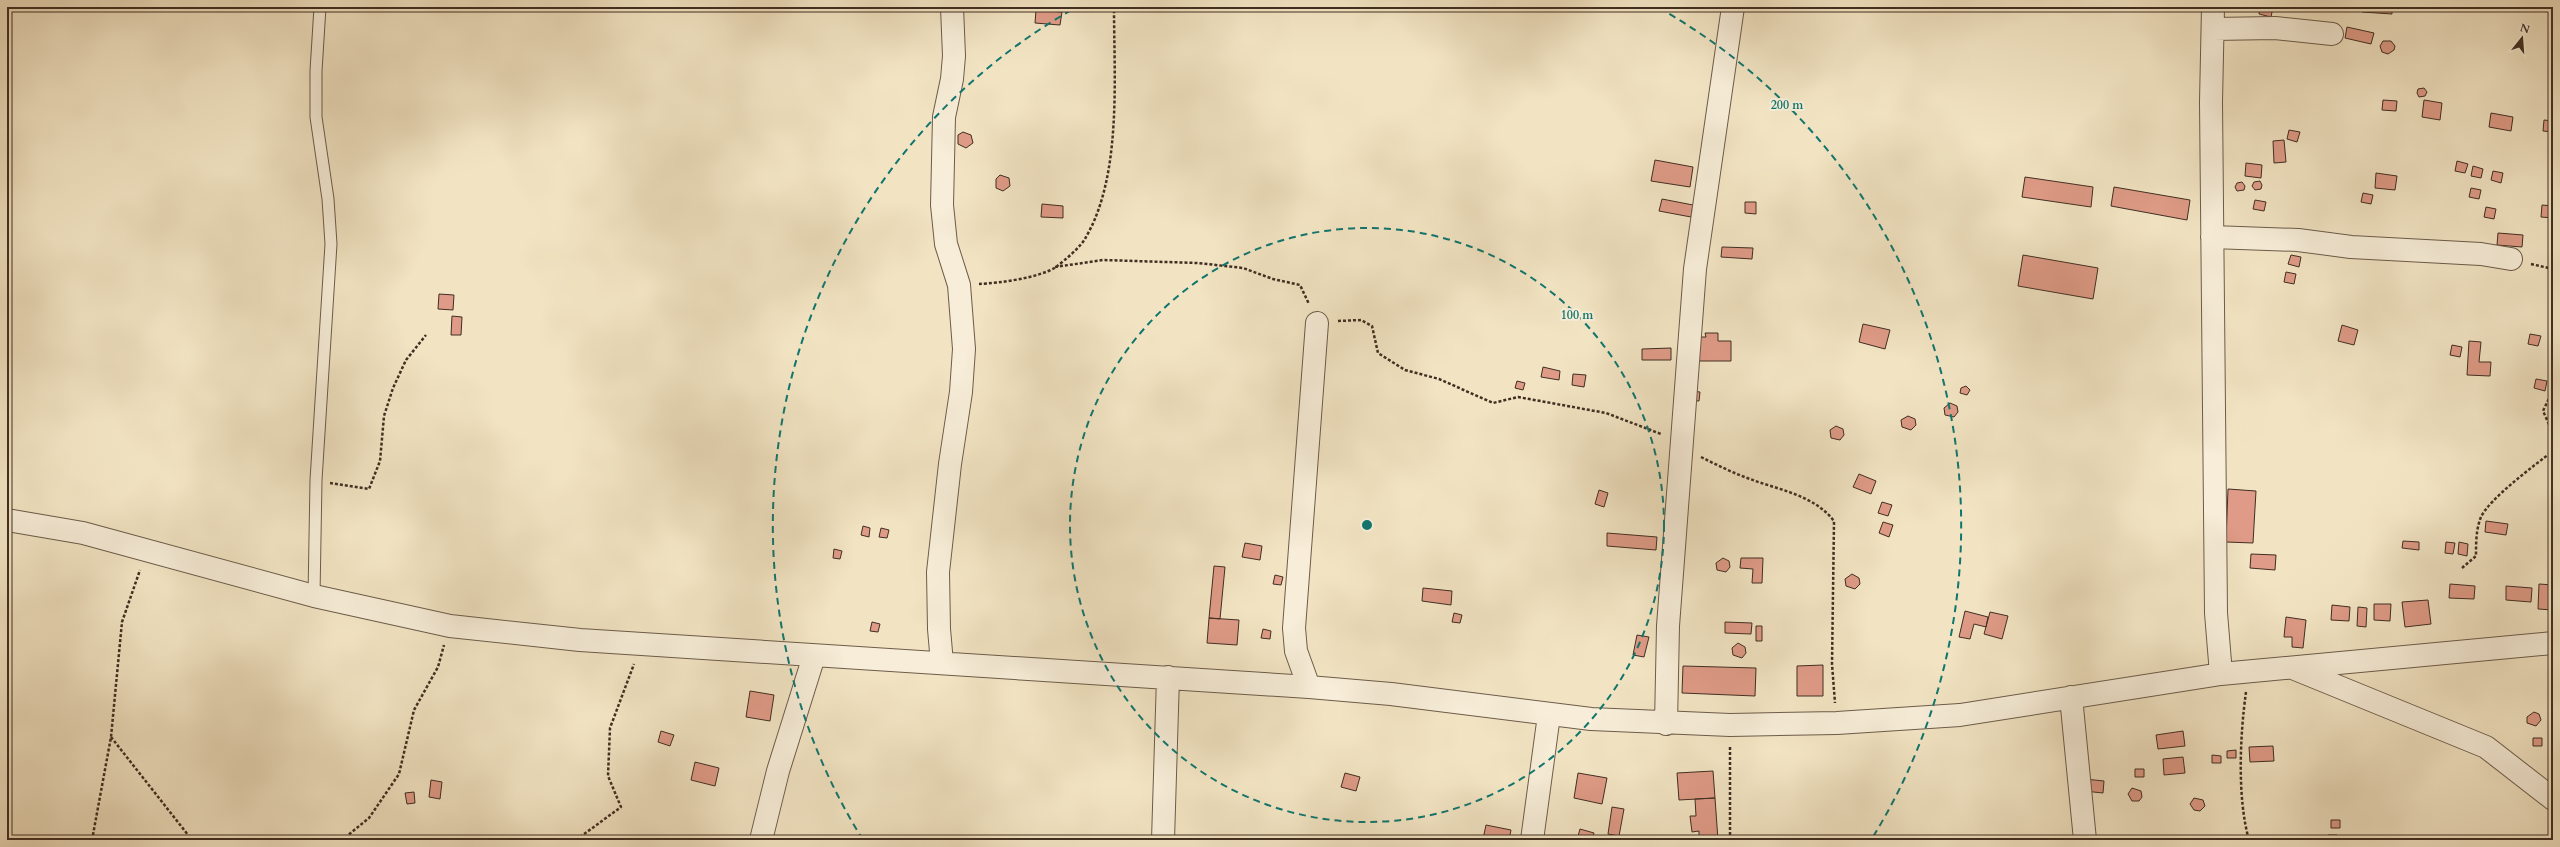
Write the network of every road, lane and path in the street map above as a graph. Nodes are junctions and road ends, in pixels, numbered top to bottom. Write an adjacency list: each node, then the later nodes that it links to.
1 (320, 7): 18 (lane)
2 (952, 7): 11 (street)
3 (1114, 7): 10 (path)
4 (1733, 7): 16 (street)
5 (2213, 7): 6 (street)
6 (2214, 30): 7 (street); 8 (street)
7 (2332, 34)
8 (2212, 237): 9 (street); 30 (street)
9 (2511, 259)
10 (1055, 267): 11 (path); 12 (path)
11 (959, 285): 27 (street)
12 (1317, 323): 16 (path); 32 (street)
13 (426, 334): 18 (path)
14 (2553, 390): 15 (path)
15 (2553, 433)
16 (1681, 441): 35 (path); 36 (street)
17 (2553, 450): 21 (path)
18 (316, 480): 22 (lane)
19 (7, 520): 20 (street)
20 (146, 551): 22 (street); 38 (path)
21 (2462, 568)
22 (314, 596): 23 (street)
23 (450, 626): 24 (street); 40 (path)
24 (641, 643): 26 (street); 43 (path)
25 (2553, 643): 28 (street)
26 (814, 656): 27 (street); 44 (street)
27 (942, 663): 31 (street)
28 (2294, 669): 29 (street); 39 (street)
29 (2248, 672): 30 (street); 49 (path)
30 (2221, 674): 33 (street)
31 (1168, 677): 32 (street); 45 (street)
32 (1309, 687): 34 (street)
33 (2072, 697): 35 (street); 48 (street)
34 (1549, 715): 36 (street); 46 (street)
35 (1837, 723): 37 (street)
36 (1666, 724): 37 (street)
37 (1730, 725): 47 (path)
38 (111, 737): 41 (path); 42 (path)
39 (2553, 799)
40 (311, 838)
41 (92, 840)
42 (192, 840)
43 (576, 840)
44 (761, 840)
45 (1163, 840)
46 (1532, 840)
47 (1730, 840)
48 (2085, 840)
49 (2249, 840)

